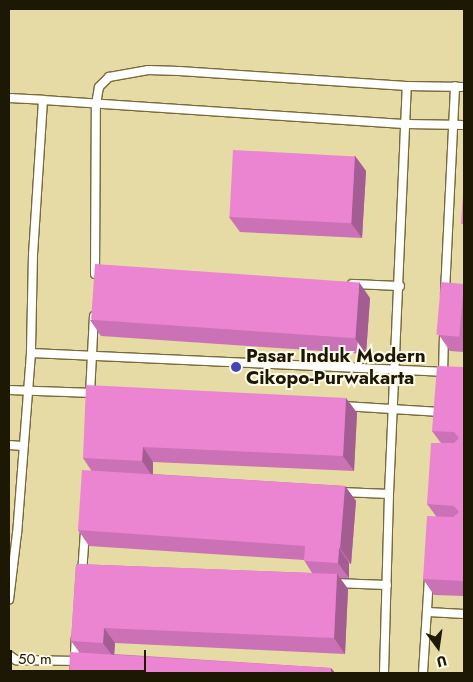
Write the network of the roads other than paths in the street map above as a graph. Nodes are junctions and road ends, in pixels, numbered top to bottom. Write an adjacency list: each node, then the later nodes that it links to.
1 (408, 86): 2 (lane); 6 (lane); 7 (lane)
2 (455, 86): 3 (lane); 8 (lane)
3 (464, 86)
4 (9, 98): 5 (lane)
5 (43, 100): 6 (lane); 20 (lane)
6 (96, 104): 7 (lane); 10 (lane)
7 (407, 124): 8 (lane); 14 (lane)
8 (454, 124): 9 (lane); 15 (lane)
9 (464, 125)
10 (95, 272): 11 (lane); 12 (lane)
11 (105, 273)
12 (95, 282)
13 (341, 284): 14 (lane)
14 (400, 286): 22 (lane)
15 (445, 289): 16 (lane); 17 (lane)
16 (454, 290)
17 (444, 298)
18 (94, 310): 21 (lane)
19 (444, 326): 23 (lane)
20 (31, 353): 21 (lane); 27 (lane)
21 (92, 356): 22 (lane); 28 (lane)
22 (395, 369): 23 (lane); 32 (lane)
23 (443, 372): 24 (lane); 25 (lane)
24 (464, 373)
25 (442, 388)
26 (9, 390): 27 (lane)
27 (27, 392): 28 (lane); 35 (lane)
28 (90, 393): 29 (lane); 30 (lane)
29 (100, 393)
30 (90, 402)
31 (335, 406): 32 (lane)
32 (394, 409): 33 (lane); 37 (lane)
33 (440, 422)
34 (9, 445): 35 (lane)
35 (22, 446): 39 (lane)
36 (330, 491): 37 (lane)
37 (389, 494): 45 (lane)
38 (85, 527): 40 (lane)
39 (13, 533): 46 (lane)
40 (82, 574): 41 (lane); 43 (lane)
41 (92, 574)
42 (429, 574): 47 (lane)
43 (81, 583)
44 (328, 583): 45 (lane)
45 (387, 585): 54 (lane)
46 (9, 600)
47 (428, 612): 48 (lane); 55 (lane)
48 (464, 614)
49 (77, 632): 51 (lane)
50 (9, 655): 51 (lane)
51 (74, 661): 52 (lane); 53 (lane)
52 (84, 661)
53 (74, 673)
54 (384, 673)
55 (423, 673)

